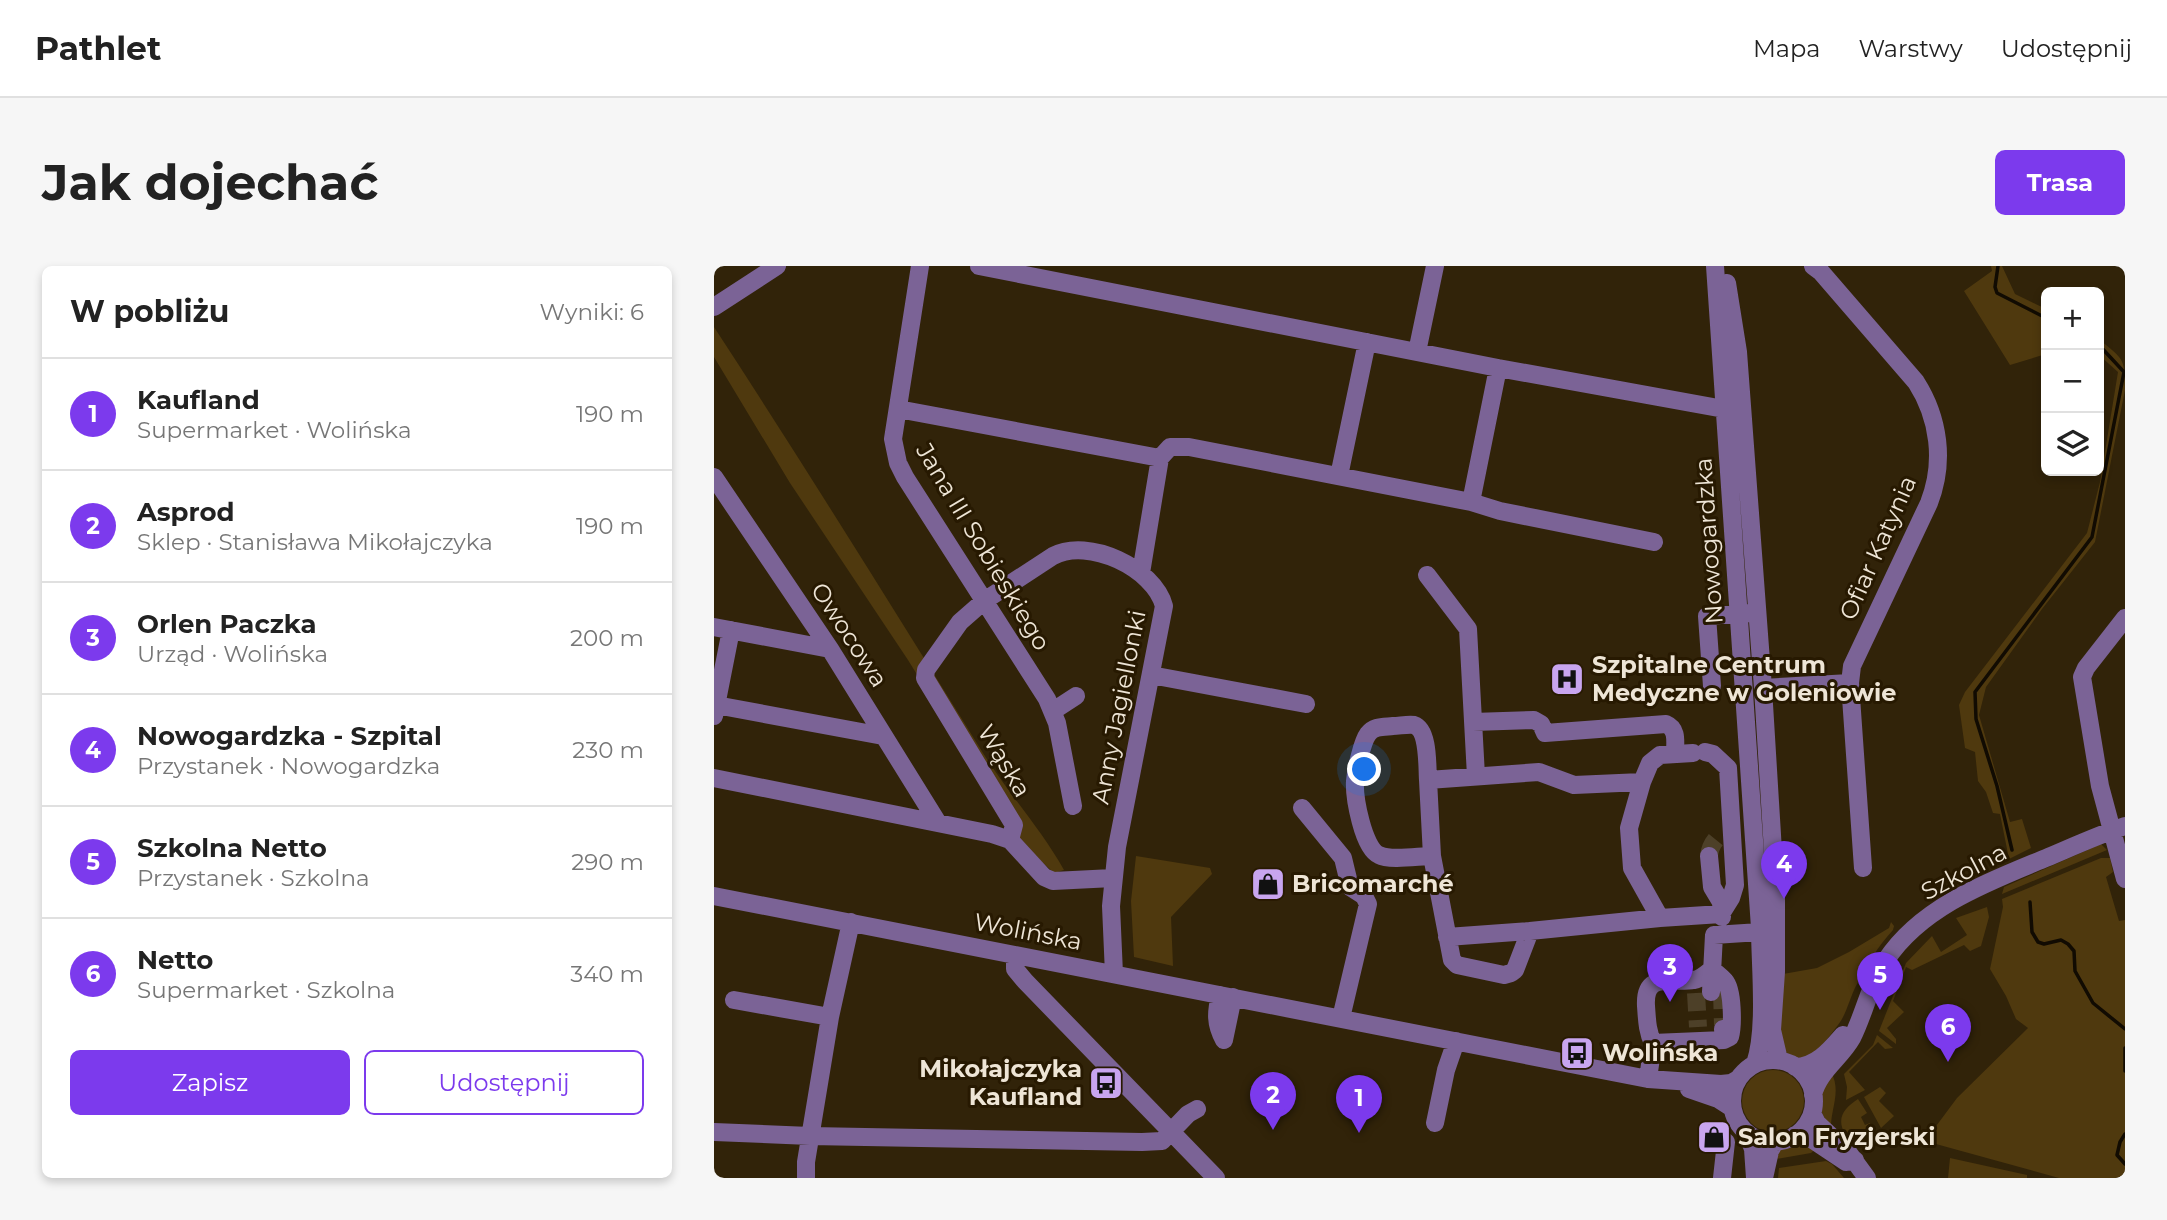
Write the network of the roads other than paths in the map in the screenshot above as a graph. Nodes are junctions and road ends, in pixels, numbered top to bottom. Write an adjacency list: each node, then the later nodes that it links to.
1 (777, 266): 8 (street)
2 (920, 266): 12 (street, Jana III Sobieskiego)
3 (979, 266): 9 (street)
4 (1435, 266): 10 (street)
5 (1715, 266): 13 (street, Nowogardzka)
6 (1724, 266): 13 (street, Nowogardzka)
7 (1813, 266): 28 (street, Ofiar Katynia)
8 (714, 307)
9 (1367, 342): 10 (street); 15 (street)
10 (1418, 352): 11 (street)
11 (1498, 368): 13 (street); 17 (street)
12 (898, 409): 14 (street); 21 (street, Jana III Sobieskiego)
13 (1733, 410): 22 (street, Nowogardzka); 23 (street, Nowogardzka)
14 (1160, 458): 15 (street); 19 (street)
15 (1339, 476): 17 (street)
16 (714, 477): 26 (street, Owocowa)
17 (1471, 502): 18 (street)
18 (1654, 541)
19 (1141, 573): 21 (street); 27 (street, Anny Jagiellonki)
20 (1426, 575): 35 (street)
21 (984, 601): 34 (street, Jana III Sobieskiego); 49 (street, Wąska)
22 (1757, 612): 23 (street); 30 (street, Nowogardzka)
23 (1738, 614): 29 (street); 39 (street, Nowogardzka)
24 (723, 628): 26 (street); 33 (street)
25 (2122, 628): 48 (street)
26 (830, 649): 36 (street, Owocowa)
27 (1151, 675): 32 (street); 53 (street, Anny Jagiellonki)
28 (1850, 683): 30 (street); 52 (street, Ofiar Katynia)
29 (1712, 686)
30 (1763, 688): 38 (street, Nowogardzka)
31 (1076, 696): 34 (street)
32 (1306, 704)
33 (715, 710): 36 (street)
34 (1053, 711): 45 (street, Jana III Sobieskiego)
35 (1473, 722): 37 (street); 41 (street)
36 (883, 736): 47 (street, Owocowa)
37 (1691, 753): 40 (street); 44 (street)
38 (1768, 766): 39 (street); 73 (street, Nowogardzka)
39 (1749, 767): 40 (street); 60 (street, Nowogardzka)
40 (1728, 768): 56 (street)
41 (1476, 776): 43 (street); 44 (street)
42 (714, 778): 47 (street)
43 (1428, 780): 50 (street); 50 (street)
44 (1642, 782): 57 (street)
45 (1073, 806)
46 (1302, 808): 69 (street)
47 (938, 823): 49 (street)
48 (2118, 828): 54 (street); 67 (street, Szkolna)
49 (1010, 840): 53 (street)
50 (1432, 856): 62 (street)
51 (1709, 856): 56 (street)
52 (1863, 868)
53 (1113, 878): 64 (street, Anny Jagiellonki)
54 (2125, 879)
55 (714, 896): 58 (street, Wolińska)
56 (1721, 914): 57 (street); 61 (street)
57 (1660, 918): 59 (street)
58 (851, 922): 63 (street, Wolińska); 68 (street)
59 (1530, 931): 62 (street); 62 (street)
60 (1760, 932): 61 (street); 72 (street, Nowogardzka)
61 (1725, 933): 65 (street)
62 (1447, 937)
63 (1015, 955): 64 (street, Wolińska); 82 (street)
64 (1114, 974): 69 (street, Wolińska)
65 (1710, 984): 71 (street); 71 (street)
66 (734, 1000): 68 (street)
67 (1863, 1007): 73 (street, Szkolna); 76 (street, Szkolna)
68 (830, 1017): 85 (street)
69 (1341, 1018): 70 (street, Wolińska)
70 (1456, 1041): 75 (street, Wolińska); 80 (street)
71 (1653, 1043): 75 (street)
72 (1755, 1064): 73 (street); 74 (street)
73 (1787, 1064): 76 (street)
74 (1738, 1079): 75 (street, Wolińska); 77 (street)
75 (1655, 1080): 77 (street, Wolińska)
76 (1813, 1095): 79 (street)
77 (1732, 1108): 83 (street)
78 (1197, 1109): 82 (street)
79 (1812, 1113): 84 (street); 88 (street)
80 (1435, 1123)
81 (714, 1132): 85 (street)
82 (1169, 1132): 85 (street); 90 (street)
83 (1747, 1133): 87 (street); 92 (street)
84 (1795, 1135): 87 (street); 88 (street)
85 (810, 1136): 89 (street)
86 (1726, 1142): 91 (street)
87 (1774, 1142): 93 (street)
88 (1855, 1160): 94 (street)
89 (806, 1178)
90 (1216, 1178)
91 (1722, 1178)
92 (1755, 1178)
93 (1764, 1178)
94 (1867, 1178)

